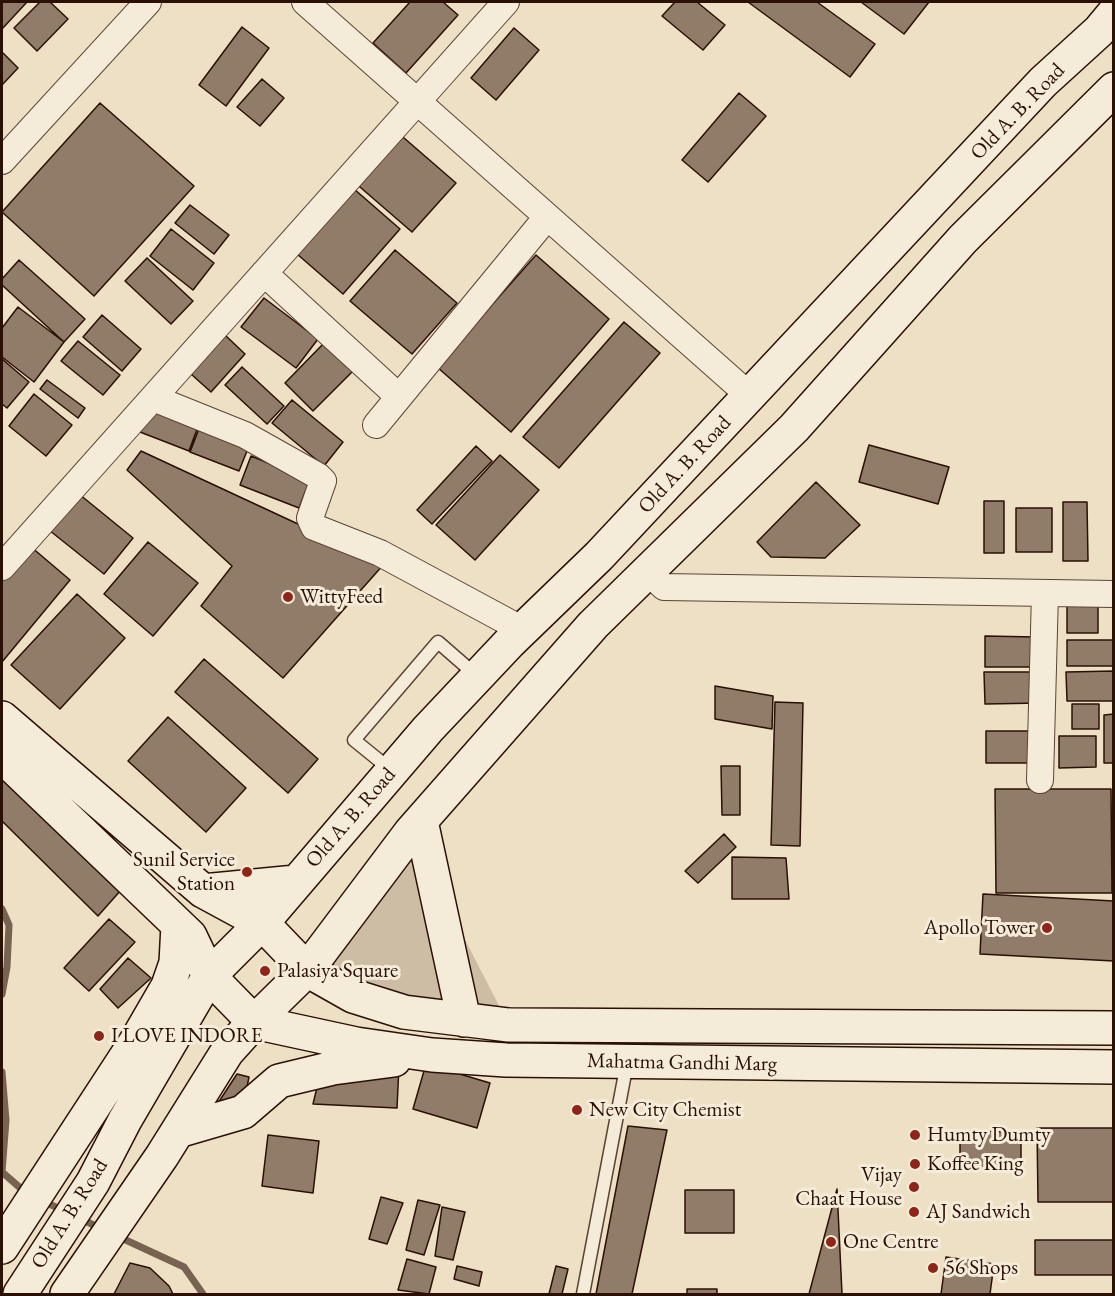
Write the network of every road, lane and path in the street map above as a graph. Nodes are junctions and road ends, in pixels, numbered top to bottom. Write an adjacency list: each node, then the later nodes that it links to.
1 (148, 2): 7 (street)
2 (305, 2): 6 (street)
3 (506, 2): 6 (street)
4 (1113, 13): 10 (main road, Old A. B. Road)
5 (1113, 89): 15 (main road)
6 (417, 102): 8 (street); 9 (street)
7 (2, 161)
8 (547, 217): 10 (street); 11 (street)
9 (264, 273): 11 (street); 12 (street)
10 (750, 396): 18 (main road, Old A. B. Road)
11 (399, 397): 13 (street)
12 (153, 398): 14 (street); 18 (street)
13 (376, 425)
14 (2, 567)
15 (649, 573): 16 (street); 24 (main road)
16 (1045, 593): 17 (street); 23 (street)
17 (1113, 594)
18 (523, 630): 19 (main road, Old A. B. Road)
19 (477, 677): 22 (main road, Old A. B. Road); 22 (lane)
20 (2, 718): 26 (main road, Mahatma Gandhi Marg)
21 (2, 756): 28 (main road)
22 (392, 771): 25 (main road, Old A. B. Road)
23 (1040, 780)
24 (421, 821): 29 (main road); 31 (main road)
25 (296, 882): 26 (main road); 27 (main road, Old A. B. Road)
26 (203, 891): 27 (main road, Mahatma Gandhi Marg)
27 (262, 923): 29 (main road, Mahatma Gandhi Marg); 30 (main road, Old A. B. Road)
28 (178, 925): 30 (main road); 38 (main road)
29 (307, 970): 31 (main road, Mahatma Gandhi Marg); 32 (main road, Old A. B. Road)
30 (208, 976): 32 (main road); 39 (main road, Old A. B. Road)
31 (464, 1020): 33 (main road, Mahatma Gandhi Marg)
32 (254, 1022): 34 (main road, Mahatma Gandhi Marg); 37 (main road, Old A. B. Road)
33 (1113, 1028)
34 (432, 1055): 35 (main road, Mahatma Gandhi Marg); 37 (main road)
35 (627, 1062): 36 (main road, Mahatma Gandhi Marg); 43 (lane)
36 (1113, 1067)
37 (178, 1131): 41 (main road, Old A. B. Road)
38 (57, 1164): 39 (main road); 40 (main road)
39 (87, 1192): 42 (main road, Old A. B. Road)
40 (2, 1247)
41 (73, 1285)
42 (20, 1294)
43 (584, 1294)

